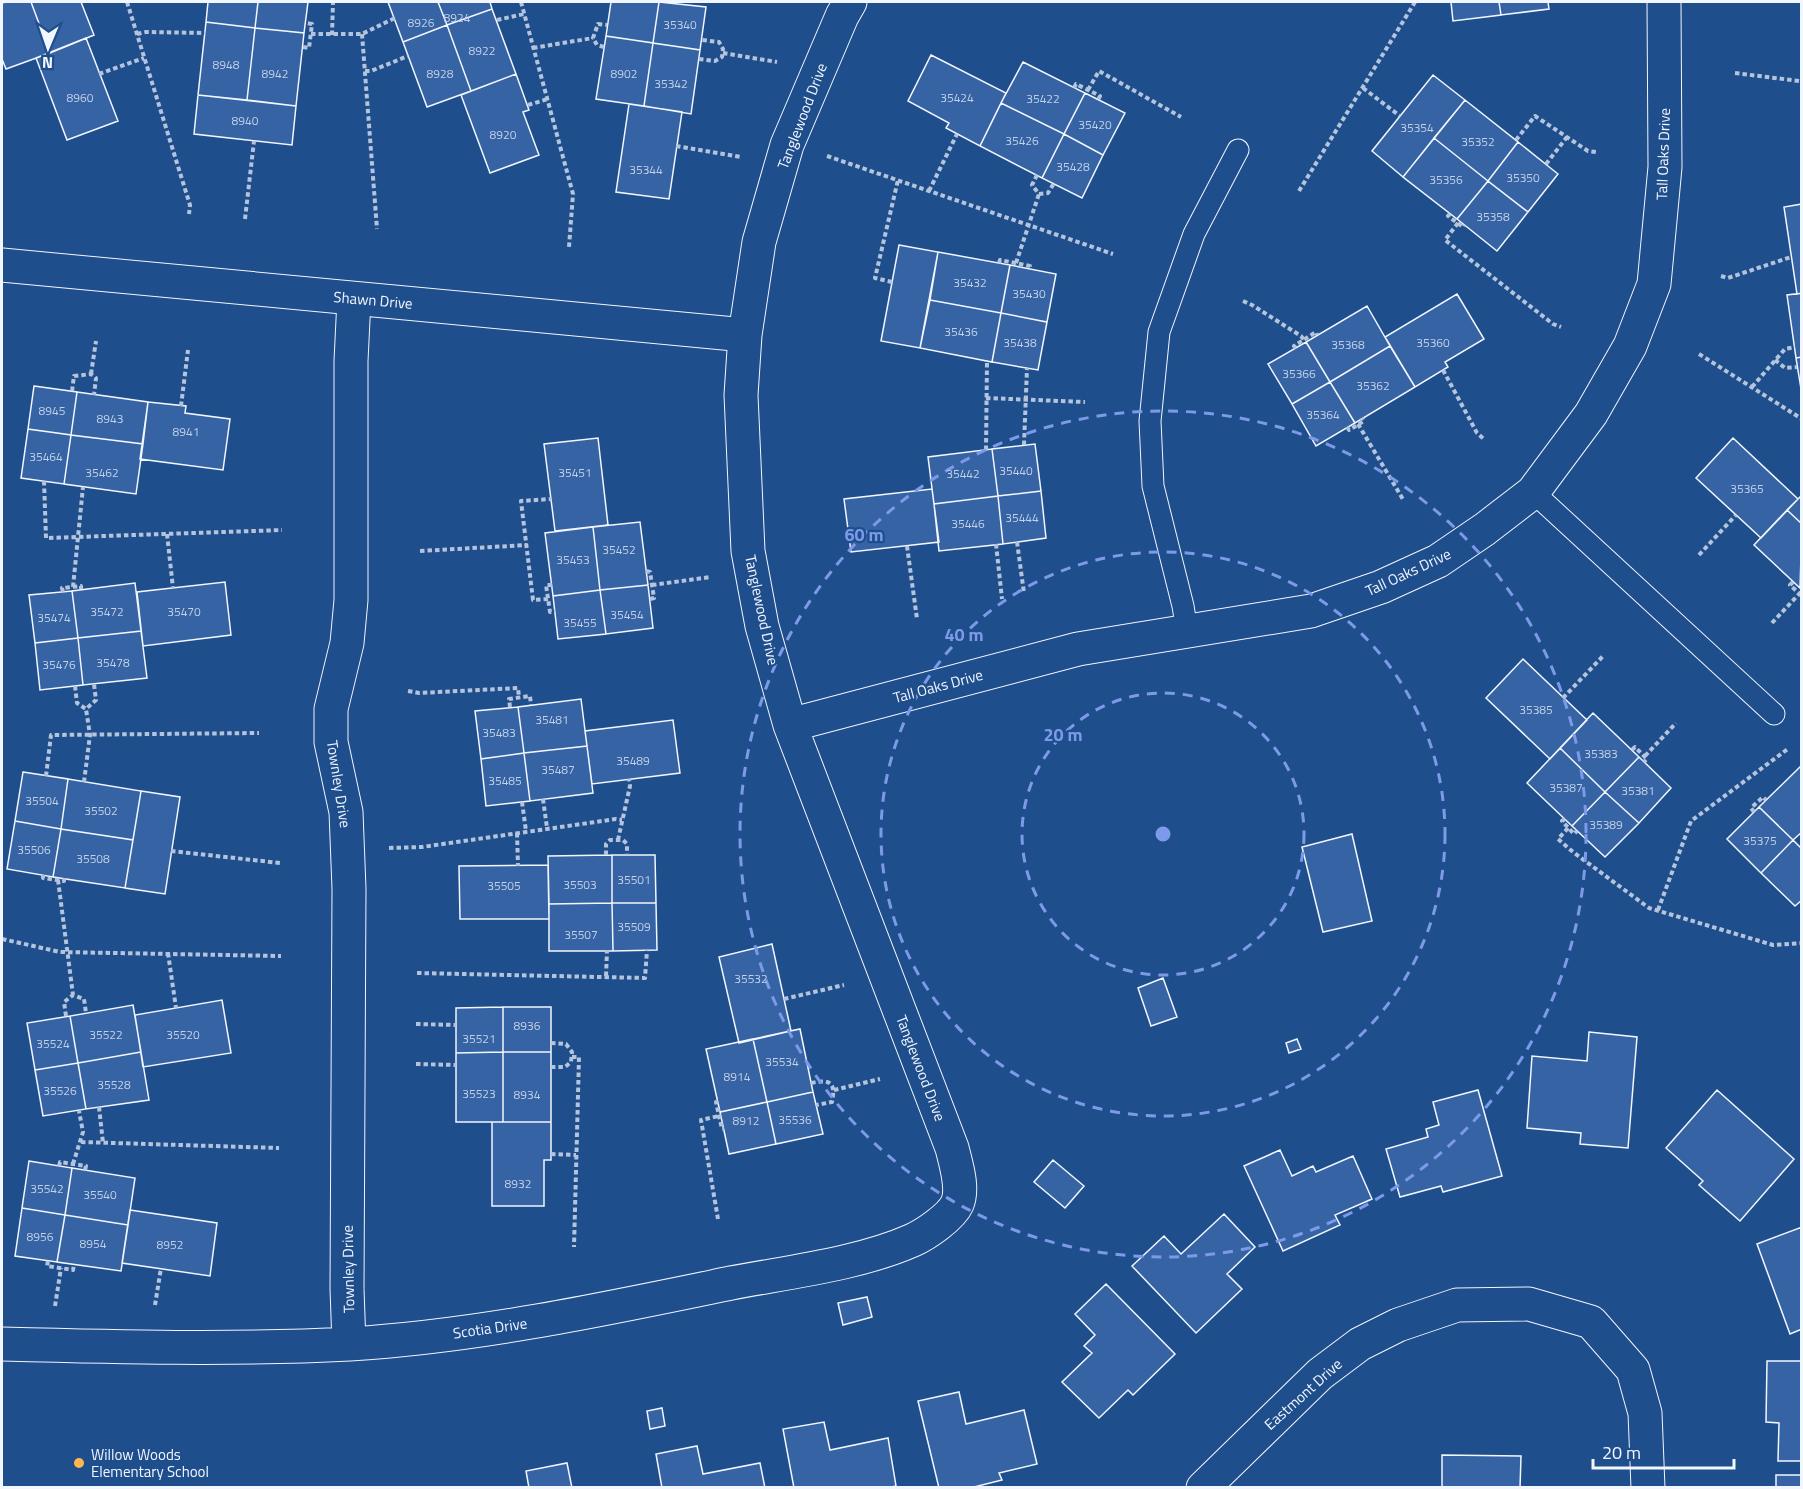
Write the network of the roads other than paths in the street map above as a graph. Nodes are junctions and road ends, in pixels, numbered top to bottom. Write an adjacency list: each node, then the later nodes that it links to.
1 (850, 2): 6 (street, Tanglewood Drive)
2 (1664, 2): 7 (street, Tall Oaks Drive)
3 (1238, 150): 8 (lane)
4 (2, 265): 5 (street, Shawn Drive)
5 (354, 298): 6 (street, Shawn Drive); 13 (street, Townley Drive)
6 (745, 335): 10 (street, Tanglewood Drive)
7 (1533, 492): 8 (street, Tall Oaks Drive); 9 (lane)
8 (1186, 631): 10 (street, Tall Oaks Drive)
9 (1774, 714)
10 (790, 725): 11 (street, Tanglewood Drive)
11 (957, 1204): 13 (street, Scotia Drive)
12 (2, 1344): 13 (street, Scotia Drive)
13 (350, 1344)
14 (1203, 1488): 15 (street, Eastmont Drive)
15 (1648, 1488)

